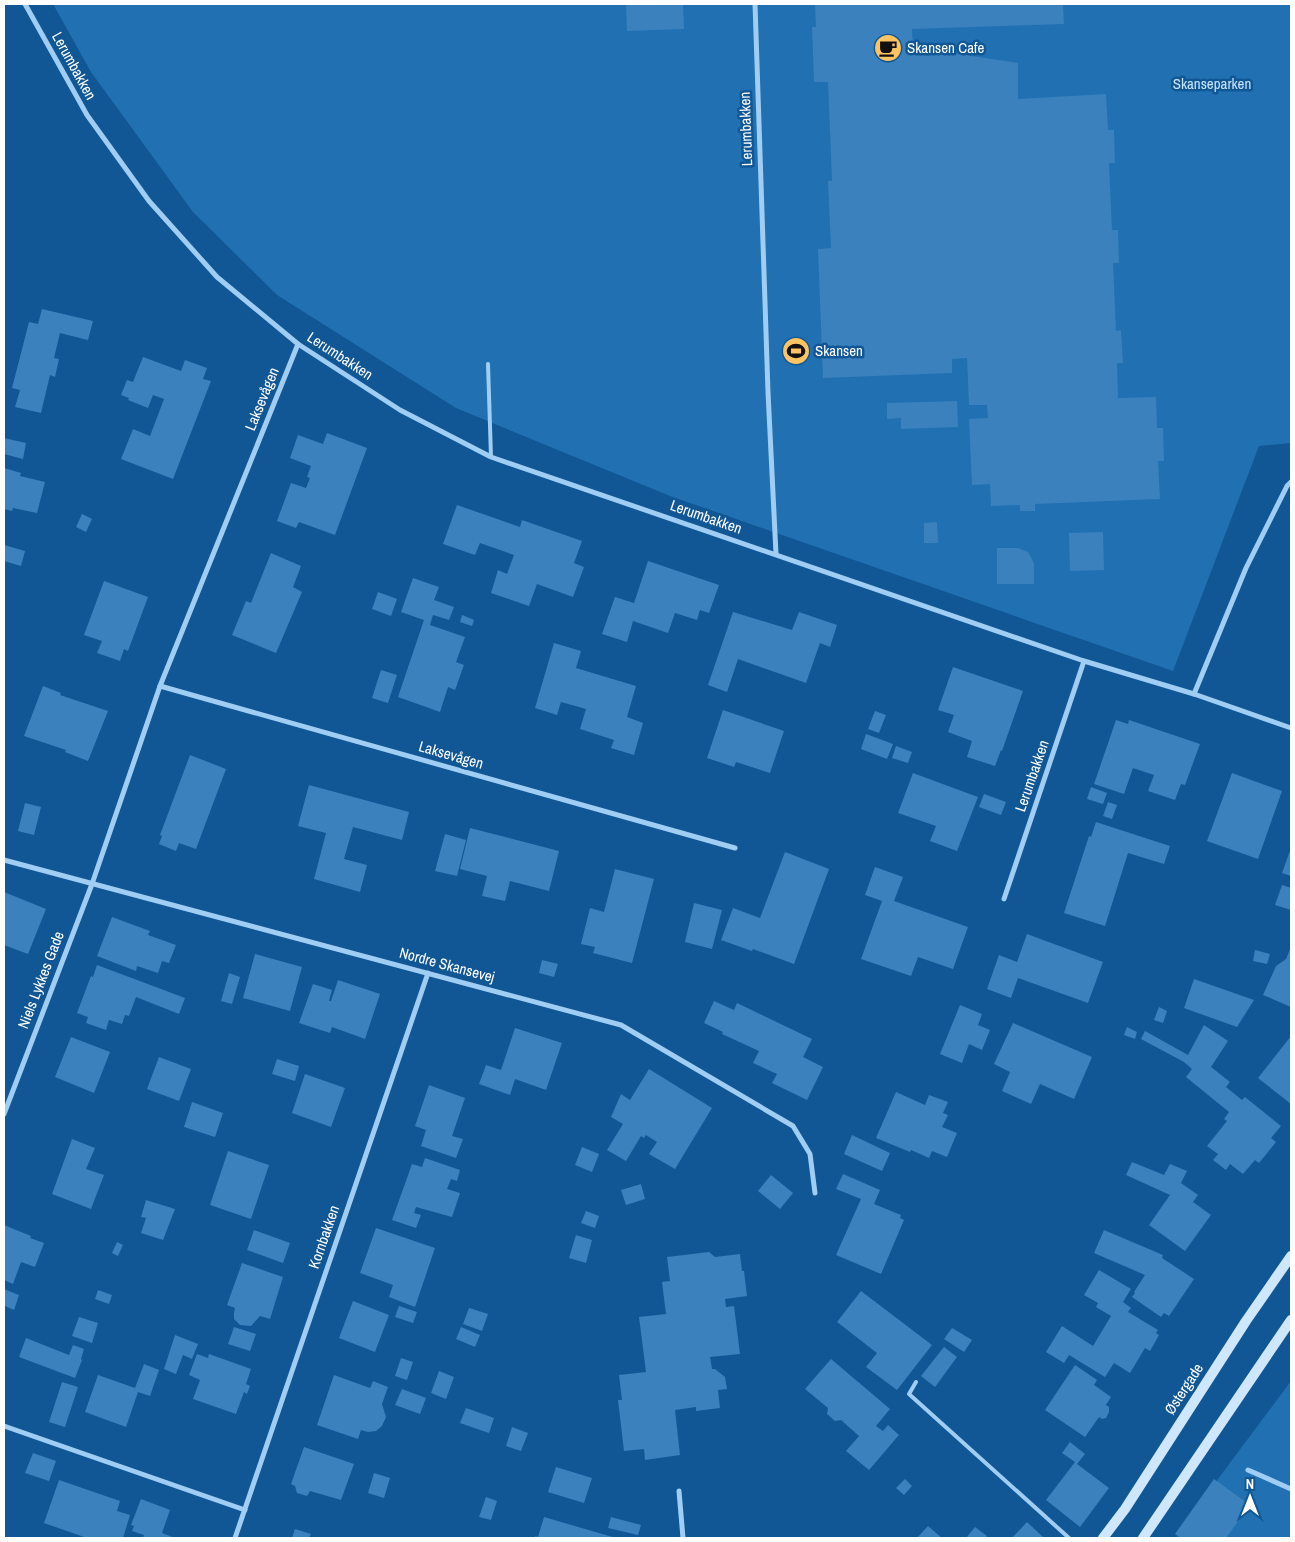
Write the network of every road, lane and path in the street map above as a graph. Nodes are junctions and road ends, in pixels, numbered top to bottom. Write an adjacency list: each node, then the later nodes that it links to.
1 (25, 4): 3 (street, Lerumbakken)
2 (755, 4): 7 (street, Lerumbakken)
3 (298, 344): 5 (street, Lerumbakken); 9 (street, Laksevågen)
4 (488, 364): 5 (lane)
5 (491, 457): 7 (street, Lerumbakken)
6 (1291, 482): 10 (street)
7 (776, 554): 8 (street, Lerumbakken)
8 (1084, 661): 10 (street, Lerumbakken); 15 (street, Lerumbakken)
9 (160, 686): 12 (street, Laksevågen); 14 (street, Laksevågen)
10 (1194, 694): 11 (street, Lerumbakken)
11 (1291, 728)
12 (735, 848)
13 (4, 860): 14 (street, Nordre Skansevej)
14 (92, 884): 16 (street, Nordre Skansevej); 17 (street, Niels Lykkes Gade)
15 (1004, 899)
16 (428, 973): 18 (street, Nordre Skansevej); 26 (street, Kornbakken)
17 (4, 1114)
18 (815, 1193)
19 (1291, 1256): 30 (main road, Østergade)
20 (1291, 1320): 31 (main road)
21 (916, 1382): 29 (lane)
22 (4, 1426): 26 (street)
23 (1248, 1470): 24 (street)
24 (1291, 1489)
25 (679, 1490): 28 (street)
26 (245, 1510): 27 (street, Kornbakken)
27 (235, 1538)
28 (684, 1538)
29 (1069, 1538)
30 (1103, 1538)
31 (1143, 1538)

